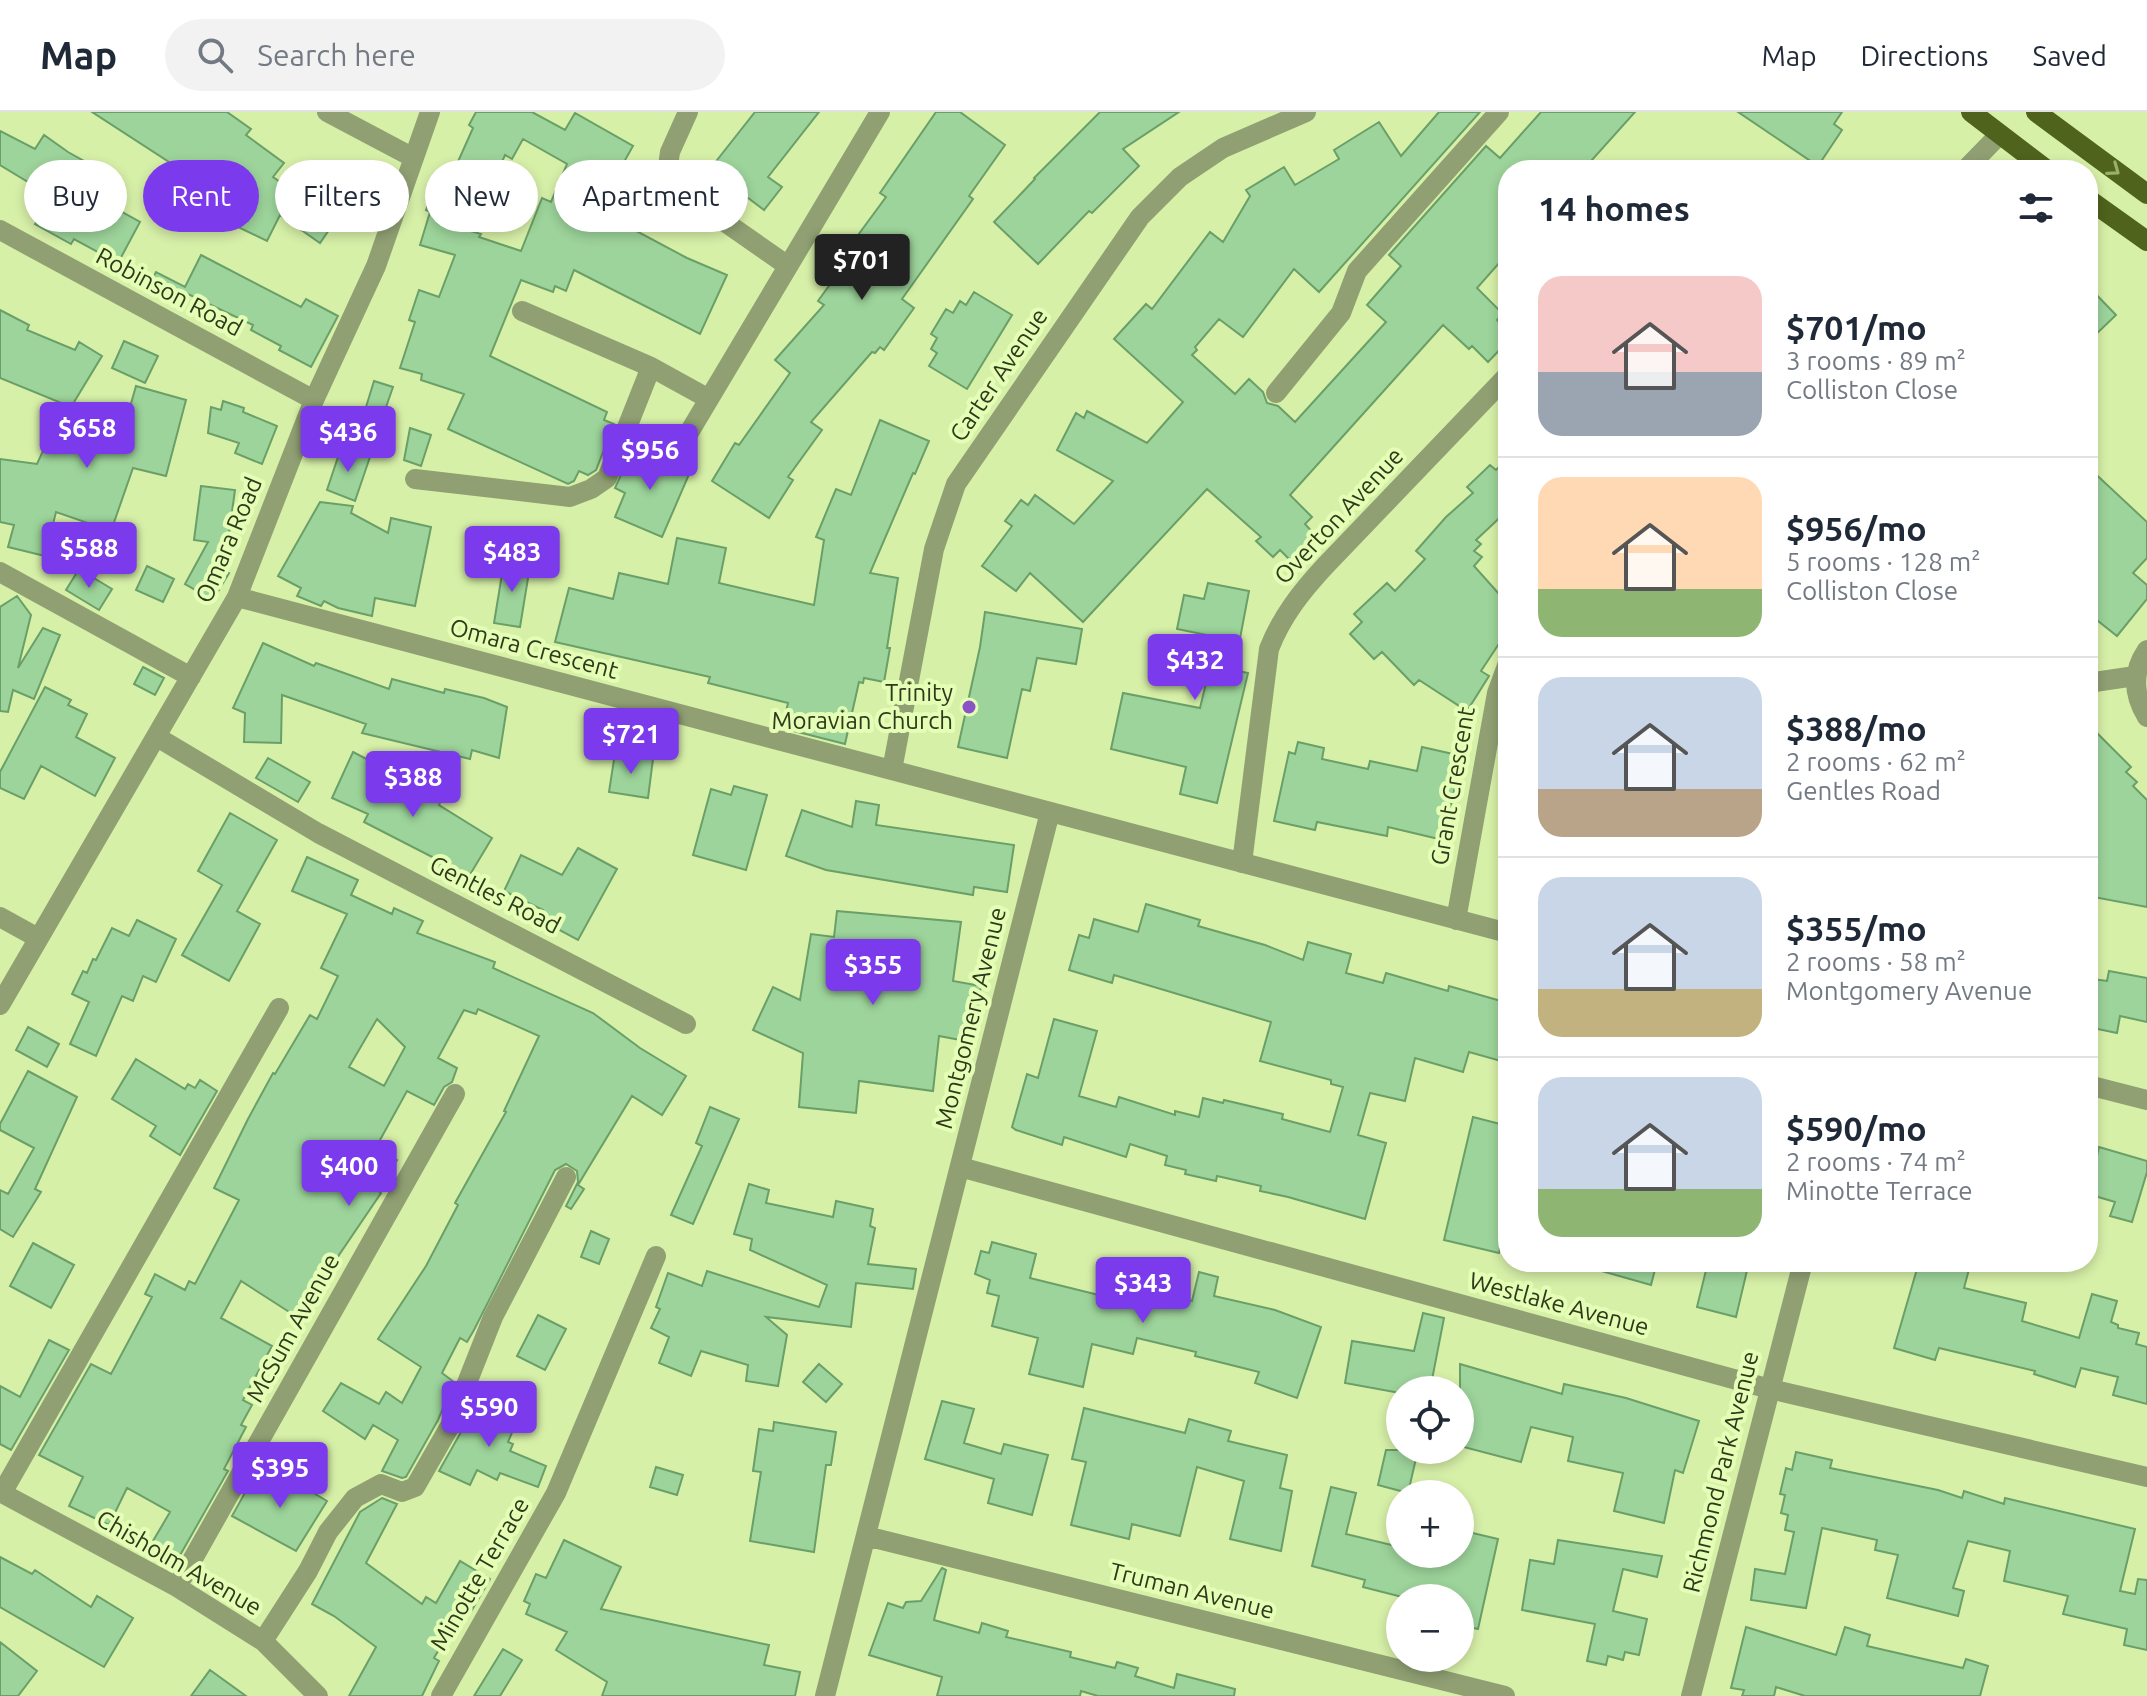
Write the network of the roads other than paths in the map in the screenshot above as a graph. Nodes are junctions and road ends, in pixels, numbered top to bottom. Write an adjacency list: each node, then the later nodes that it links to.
1 (327, 112): 10 (street)
2 (430, 112): 10 (street, Omara Road)
3 (688, 112): 17 (street)
4 (880, 112): 17 (street)
5 (1306, 112): 35 (street, Carter Avenue)
6 (1499, 112): 21 (street)
7 (1971, 112): 9 (main road)
8 (2036, 112): 13 (main road, one-way to 13)
9 (1999, 135): 11 (street); 12 (main road)
10 (412, 157): 23 (street, Omara Road)
11 (1975, 160)
12 (2033, 160)
13 (2147, 194)
14 (2098, 206): 16 (main road)
15 (0, 230): 23 (street, Robinson Road)
16 (2147, 241)
17 (788, 266): 22 (street)
18 (522, 311): 19 (street)
19 (651, 367): 22 (street); 25 (street)
20 (1498, 385): 37 (street, Overton Avenue)
21 (1276, 393)
22 (709, 399): 24 (street)
23 (314, 400): 27 (street, Omara Road)
24 (681, 446)
25 (415, 479)
26 (0, 572): 30 (street)
27 (237, 597): 30 (street, Omara Road); 35 (street, Omara Crescent)
28 (2147, 650): 29 (street)
29 (2135, 676): 31 (street); 33 (street)
30 (191, 677): 34 (street, Omara Road)
31 (2098, 682)
32 (1498, 690): 39 (street, Grant Crescent)
33 (2147, 717)
34 (157, 737): 41 (street, Omara Road); 44 (street, Gentles Road)
35 (892, 770): 36 (street, Omara Crescent)
36 (1050, 812): 37 (street); 48 (street, Montgomery Avenue)
37 (1242, 863): 39 (street)
38 (0, 917): 41 (street)
39 (1456, 920): 40 (street)
40 (1498, 930)
41 (38, 938): 42 (street, Omara Road)
42 (0, 1005)
43 (279, 1008): 54 (street)
44 (686, 1024)
45 (2098, 1088): 47 (street)
46 (455, 1094): 56 (street, McSum Avenue)
47 (2147, 1100)
48 (960, 1167): 52 (street, Westlake Avenue); 55 (street, Montgomery Avenue)
49 (566, 1177): 57 (street)
50 (656, 1256): 59 (street, Minotte Terrace)
51 (1800, 1272): 52 (street, Richmond Park Avenue)
52 (1770, 1389): 53 (street, Westlake Avenue); 62 (street, Richmond Park Avenue)
53 (2147, 1477)
54 (1, 1492): 56 (street, Chisholm Avenue)
55 (866, 1536): 60 (street, Montgomery Avenue); 61 (street, Truman Avenue)
56 (177, 1587): 57 (street, Chisholm Avenue)
57 (263, 1641): 58 (street, Chisholm Avenue)
58 (318, 1696)
59 (441, 1696)
60 (825, 1696)
61 (1505, 1696)
62 (1691, 1696)

